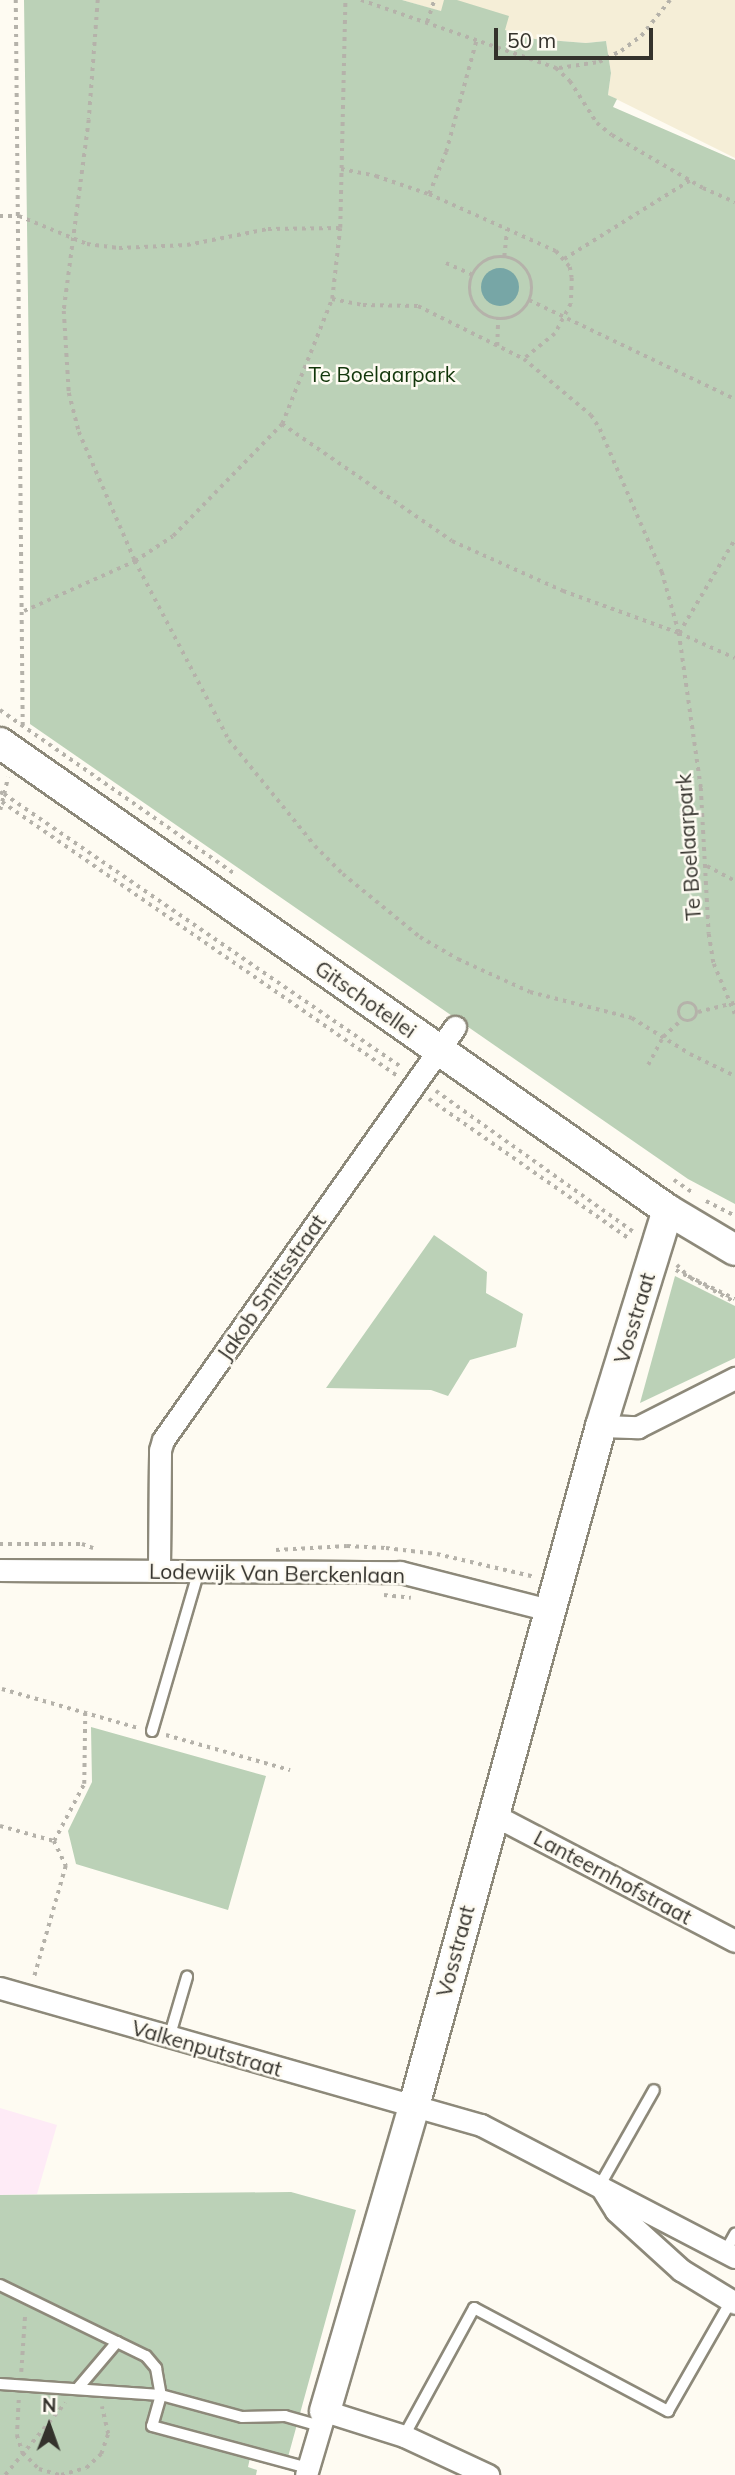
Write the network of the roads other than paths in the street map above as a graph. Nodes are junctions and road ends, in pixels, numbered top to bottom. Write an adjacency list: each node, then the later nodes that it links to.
1 (0, 743): 2 (street, Gitschotellei)
2 (447, 1038): 3 (street, Gitschotellei); 7 (street, Jakob Smitsstraat)
3 (668, 1210): 4 (street, Gitschotellei); 6 (street, Vosstraat)
4 (735, 1250)
5 (735, 1378): 6 (street)
6 (601, 1426): 10 (street, Vosstraat)
7 (159, 1569): 8 (street, Lodewijk Van Berckenlaan); 9 (street, Lodewijk Van Berckenlaan)
8 (0, 1570)
9 (199, 1570): 10 (street, Lodewijk Van Berckenlaan); 11 (lane)
10 (549, 1610): 12 (street, Vosstraat)
11 (152, 1731)
12 (492, 1814): 13 (street, Lanteernhofstraat); 18 (street, Vosstraat)
13 (734, 1939)
14 (187, 1978): 16 (lane)
15 (0, 1988): 16 (street, Valkenputstraat)
16 (169, 2038): 18 (street, Valkenputstraat)
17 (654, 2090): 19 (lane)
18 (414, 2106): 19 (street, Valkenputstraat); 27 (street, Vosstraat)
19 (600, 2185): 20 (street, Valkenputstraat); 22 (street)
20 (732, 2248)
21 (0, 2285): 23 (lane)
22 (733, 2302): 28 (lane)
23 (117, 2342): 25 (lane); 26 (lane)
24 (0, 2384): 25 (lane)
25 (78, 2388): 26 (lane)
26 (161, 2395): 27 (lane); 29 (lane)
27 (322, 2418): 28 (street); 29 (street, Vosstraat)
28 (404, 2436): 30 (street)
29 (307, 2471)
30 (488, 2475)

